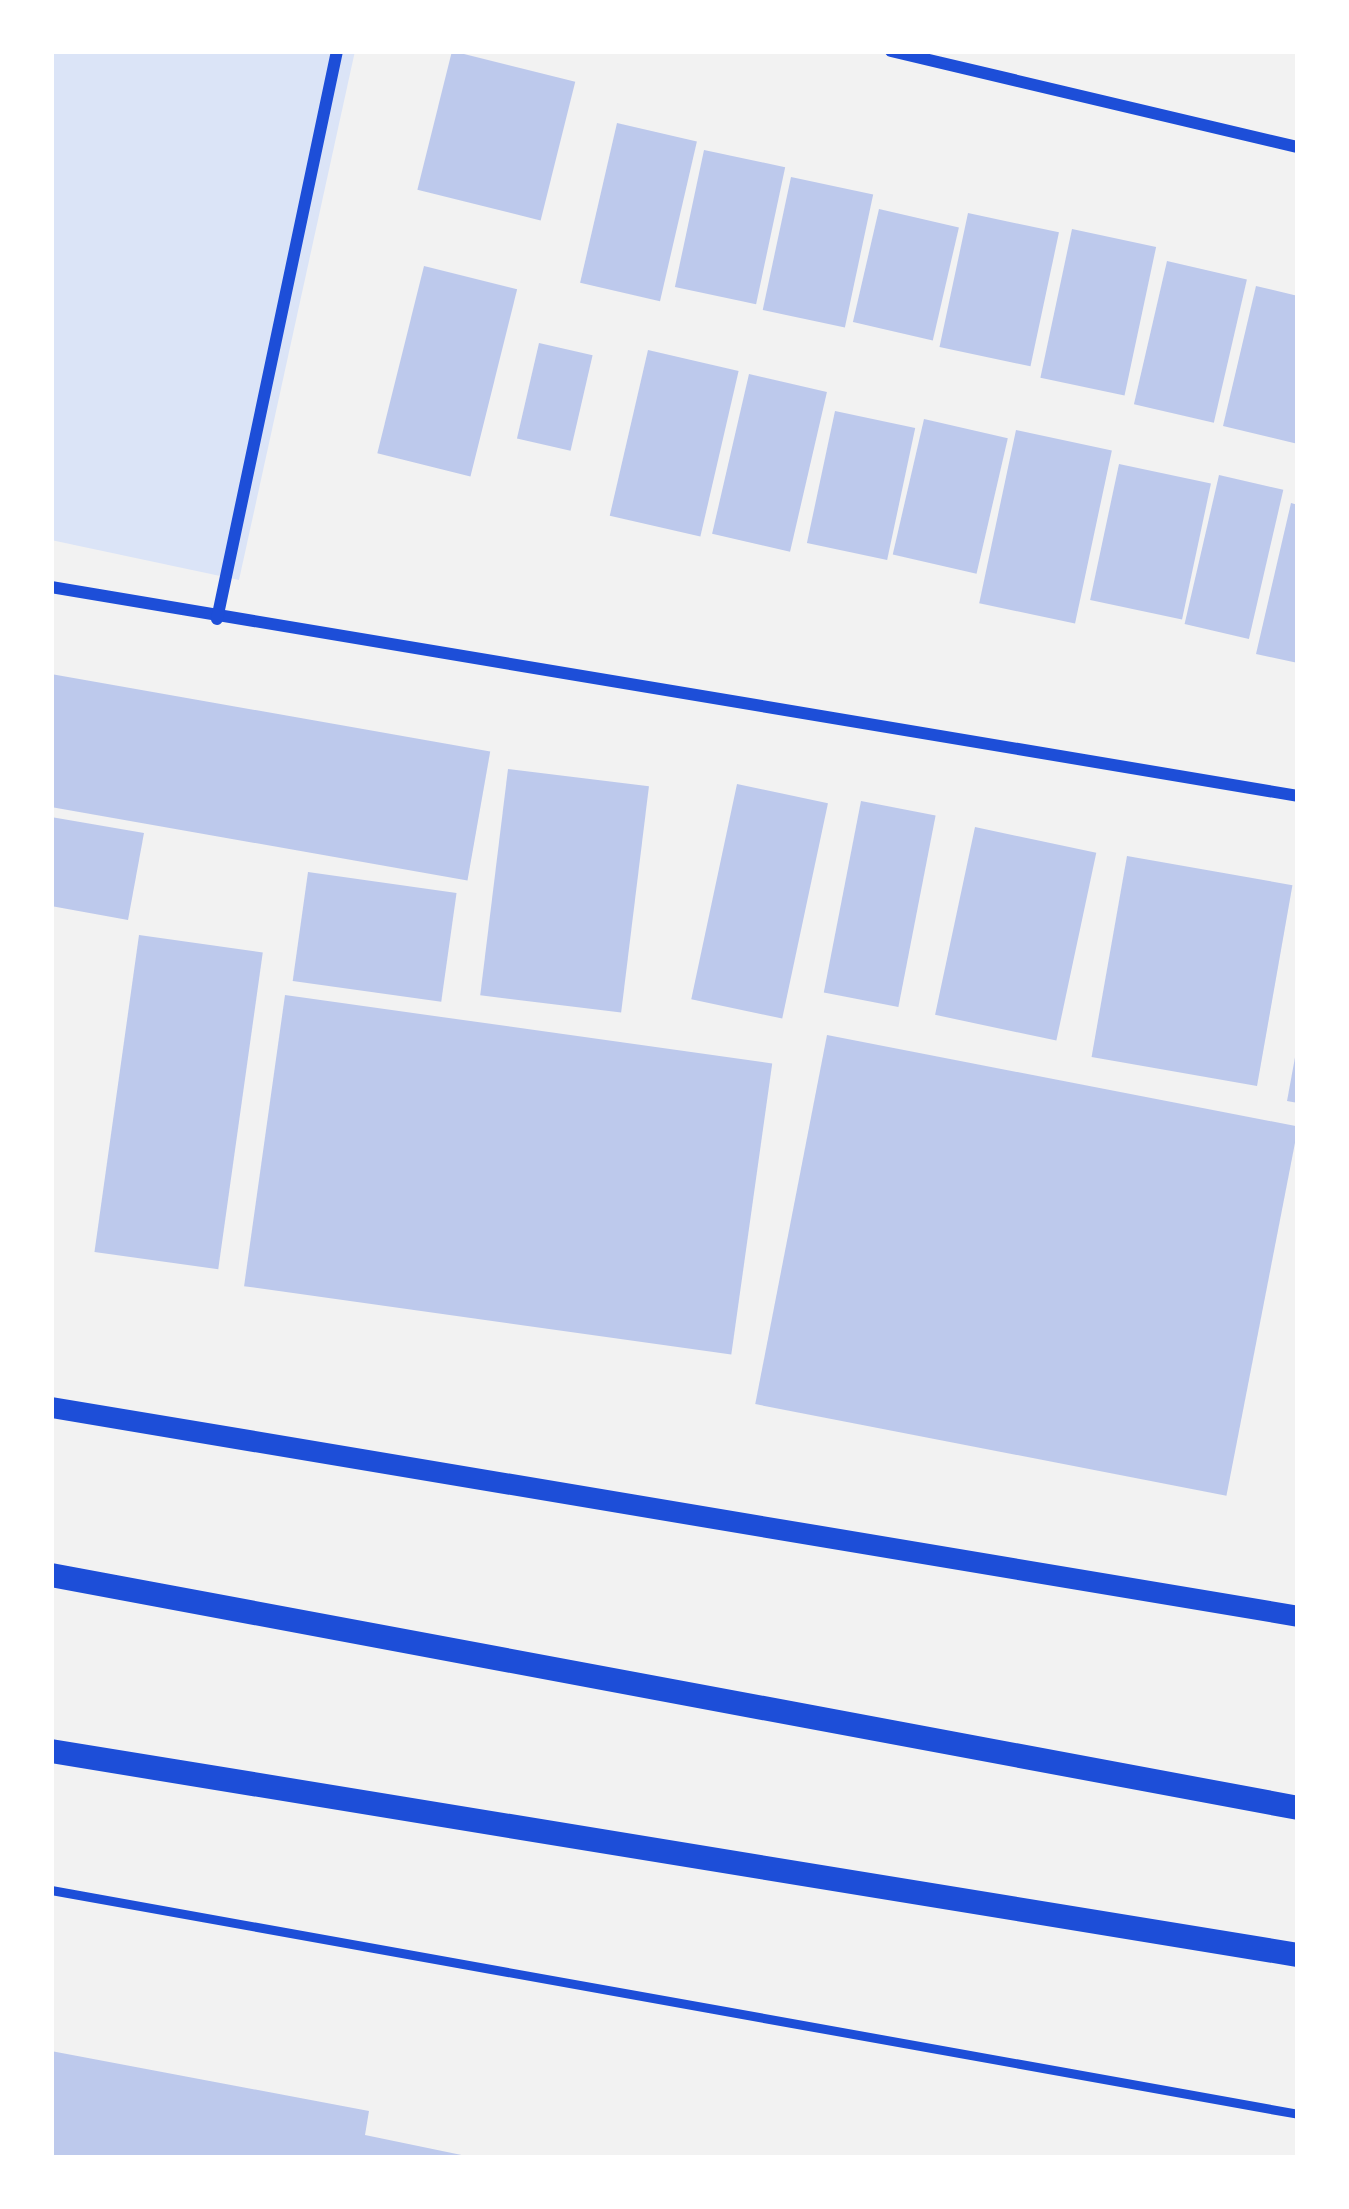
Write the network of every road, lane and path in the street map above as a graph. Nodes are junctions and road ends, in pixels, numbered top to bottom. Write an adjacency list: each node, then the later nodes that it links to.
1 (337, 51): 5 (street)
2 (891, 51): 3 (street)
3 (1298, 147)
4 (51, 587): 5 (street)
5 (218, 619): 6 (street)
6 (1298, 796)
7 (51, 1407): 9 (street)
8 (51, 1575): 11 (main road)
9 (1298, 1616)
10 (51, 1751): 13 (main road)
11 (1298, 1808)
12 (51, 1890): 14 (lane)
13 (1298, 1955)
14 (1298, 2114)

